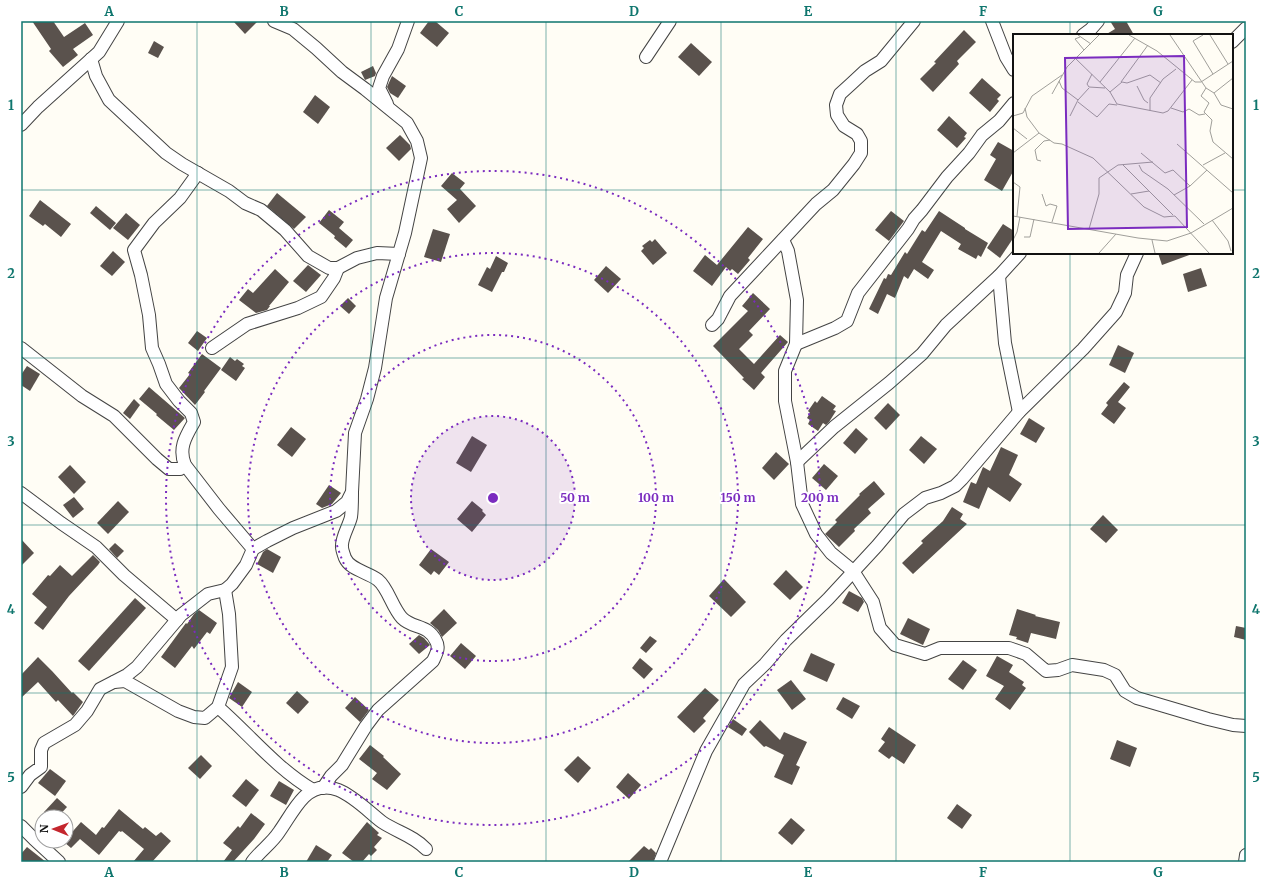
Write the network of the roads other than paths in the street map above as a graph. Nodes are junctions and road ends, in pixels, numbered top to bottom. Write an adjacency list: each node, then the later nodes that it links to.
1 (118, 21): 12 (street)
2 (274, 21): 15 (street)
3 (408, 21): 15 (street)
4 (670, 21): 11 (street)
5 (914, 21): 18 (street)
6 (992, 21): 13 (street)
7 (1098, 21): 9 (street)
8 (1246, 28): 10 (street)
9 (1084, 34)
10 (1233, 41)
11 (646, 57)
12 (91, 59): 16 (street); 17 (street)
13 (1013, 68)
14 (1013, 103): 25 (street)
15 (389, 107): 19 (street)
16 (21, 126)
17 (198, 173): 22 (street); 30 (street)
18 (783, 240): 24 (street); 25 (street)
19 (399, 254): 22 (street); 31 (street)
20 (1019, 254): 23 (street)
21 (1137, 254): 28 (street)
22 (338, 268): 27 (street)
23 (998, 276): 28 (street); 29 (street)
24 (712, 325)
25 (796, 344): 29 (street)
26 (21, 348): 30 (street)
27 (212, 348)
28 (1019, 412): 34 (street)
29 (797, 462): 34 (street)
30 (185, 465): 33 (street)
31 (352, 492): 33 (street); 41 (street)
32 (21, 493): 36 (street)
33 (253, 549): 35 (street)
34 (853, 571): 39 (street); 47 (street)
35 (226, 590): 36 (street); 38 (street)
36 (177, 620): 37 (street)
37 (112, 682): 38 (street); 40 (street)
38 (218, 707): 41 (street)
39 (1246, 726)
40 (21, 787)
41 (318, 789): 43 (street); 46 (street)
42 (21, 826): 45 (street)
43 (426, 849)
44 (1246, 855): 48 (street)
45 (59, 862)
46 (252, 862)
47 (660, 862)
48 (1245, 862)

